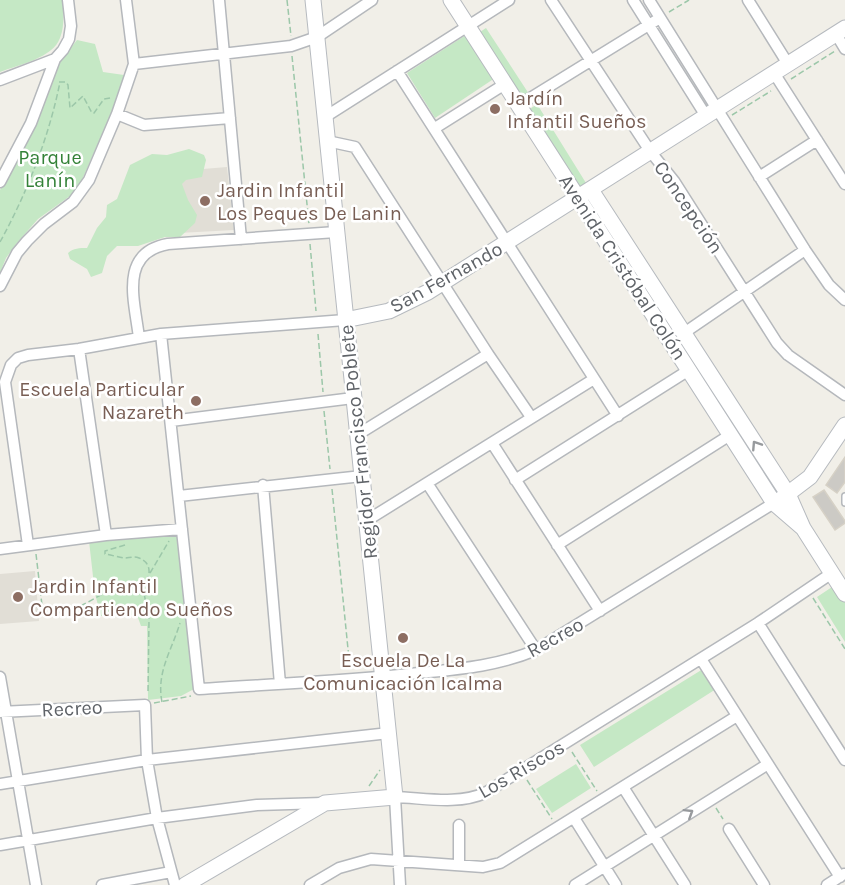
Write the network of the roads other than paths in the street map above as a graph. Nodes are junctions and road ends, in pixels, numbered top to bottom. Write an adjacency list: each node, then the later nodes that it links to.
1 (68, 0): 19 (street)
2 (126, 0): 21 (street)
3 (219, 0): 18 (street)
4 (313, 0): 16 (street, Regidor Francisco Poblete)
5 (372, 0): 16 (street)
6 (451, 0): 14 (street, Avenida Cristóbal Colón)
7 (509, 0): 14 (street)
8 (552, 0): 20 (street, Concepción)
9 (633, 0): 13 (street)
10 (649, 0): 12 (street)
11 (748, 0): 22 (street)
12 (660, 18): 13 (street); 28 (street)
13 (649, 25): 20 (street); 28 (street)
14 (468, 26): 23 (street); 26 (street, Avenida Cristóbal Colón)
15 (840, 31): 17 (street); 22 (street, San Fernando)
16 (317, 37): 18 (street); 30 (street, Regidor Francisco Poblete)
17 (845, 49)
18 (224, 54): 21 (street); 31 (street)
19 (55, 58): 25 (street); 37 (street)
20 (590, 61): 27 (street); 35 (street, Concepción)
21 (134, 64): 29 (street)
22 (788, 64): 24 (street, San Fernando)
23 (398, 71): 30 (street); 32 (street)
24 (774, 73): 28 (street, San Fernando); 33 (street)
25 (0, 80)
26 (505, 84): 27 (street, Avenida Cristóbal Colón); 32 (street)
27 (519, 105): 39 (street, Avenida Cristóbal Colón)
28 (711, 112): 35 (street, San Fernando); 36 (street)
29 (117, 114): 31 (street); 45 (street)
30 (325, 117): 34 (street, Regidor Francisco Poblete)
31 (230, 118): 41 (street)
32 (435, 128): 42 (street)
33 (817, 140): 36 (street); 38 (street)
34 (327, 141): 40 (street, Regidor Francisco Poblete); 44 (street)
35 (650, 151): 39 (street, San Fernando); 46 (street, Concepción)
36 (759, 177): 43 (street)
37 (0, 182)
38 (845, 184)
39 (585, 194): 42 (street, San Fernando); 49 (street, Avenida Cristóbal Colón); 54 (street, Avenida Cristóbal Colón)
40 (336, 232): 41 (street); 48 (street, Regidor Francisco Poblete)
41 (241, 239): 51 (street)
42 (508, 242): 44 (street, San Fernando); 55 (street)
43 (805, 250): 46 (street); 47 (street)
44 (442, 283): 48 (street, San Fernando); 53 (street)
45 (0, 286)
46 (745, 292): 49 (street); 56 (street, Concepción)
47 (845, 300)
48 (345, 320): 50 (street, San Fernando); 57 (street, Regidor Francisco Poblete)
49 (684, 333): 69 (street, Avenida Cristóbal Colón, one-way to 49)
50 (161, 334): 51 (street, San Fernando); 60 (street)
51 (140, 338): 52 (street, San Fernando)
52 (79, 349): 77 (street); 78 (street, San Fernando)
53 (488, 354): 59 (street); 62 (street)
54 (689, 370): 58 (street); 63 (street, Avenida Cristóbal Colón)
55 (594, 379): 58 (street); 59 (street)
56 (845, 395)
57 (353, 398): 60 (street); 62 (street, Regidor Francisco Poblete)
58 (618, 416): 66 (street)
59 (531, 417): 64 (street)
60 (171, 421): 70 (street)
61 (845, 425): 69 (street, Recreo)
62 (357, 435): 65 (street, Regidor Francisco Poblete)
63 (730, 435): 73 (street, Avenida Cristóbal Colón); 79 (street)
64 (492, 443): 66 (street); 67 (street)
65 (362, 476): 68 (street); 74 (street, Regidor Francisco Poblete)
66 (515, 480): 79 (street)
67 (427, 483): 74 (street); 85 (street)
68 (264, 485): 70 (street); 89 (street)
69 (788, 494): 73 (street, Recreo); 75 (street, Avenida Cristóbal Colón)
70 (179, 496): 76 (street)
71 (845, 496): 72 (lane)
72 (845, 502)
73 (774, 503): 75 (street, Avenida Cristóbal Colón); 83 (street, Recreo)
74 (366, 521): 88 (street, Regidor Francisco Poblete)
75 (803, 528): 81 (street, Avenida Cristóbal Colón)
76 (178, 529): 77 (street); 89 (street, Recreo)
77 (106, 535): 78 (street)
78 (31, 545): 80 (street)
79 (557, 545): 83 (street)
80 (0, 549)
81 (837, 575): 82 (street, Avenida Cristóbal Colón); 84 (street, Los Riscos)
82 (845, 594)
83 (600, 611): 85 (street, Recreo)
84 (758, 623): 86 (street, Los Riscos); 94 (street)
85 (536, 650): 88 (street, Recreo)
86 (701, 659): 91 (street); 99 (street, Los Riscos)
87 (0, 677): 90 (street)
88 (383, 677): 89 (street, Recreo); 92 (street, Regidor Francisco Poblete)
89 (280, 684)
90 (3, 712): 93 (street, Recreo); 96 (street)
91 (737, 716): 95 (street); 98 (street)
92 (389, 734): 93 (street); 99 (street, Regidor Francisco Poblete)
93 (147, 760): 96 (street); 101 (street)
94 (845, 760)
95 (768, 764): 105 (street, one-way to 95); 112 (street)
96 (17, 782): 97 (street); 106 (street)
97 (0, 784)
98 (623, 787): 102 (street); 105 (street)
99 (395, 797): 100 (street, Los Riscos); 108 (street, Regidor Francisco Poblete)
100 (325, 803): 101 (street); 116 (street, Los Riscos)
101 (157, 818): 106 (street); 111 (street)
102 (574, 818): 109 (street); 110 (street)
103 (459, 825): 109 (street)
104 (729, 829): 122 (street)
105 (654, 835): 110 (street); 121 (street)
106 (28, 841): 107 (street); 113 (street)
107 (0, 845)
108 (399, 860): 109 (street); 117 (street); 118 (street, Regidor Francisco Poblete)
109 (459, 865)
110 (604, 867): 119 (street); 120 (street)
111 (171, 872): 114 (street); 115 (street)
112 (842, 875): 123 (street)
113 (36, 885)
114 (102, 885)
115 (175, 885)
116 (185, 885)
117 (310, 885)
118 (400, 885)
119 (575, 885)
120 (616, 885)
121 (685, 885)
122 (764, 885)
123 (827, 885)

